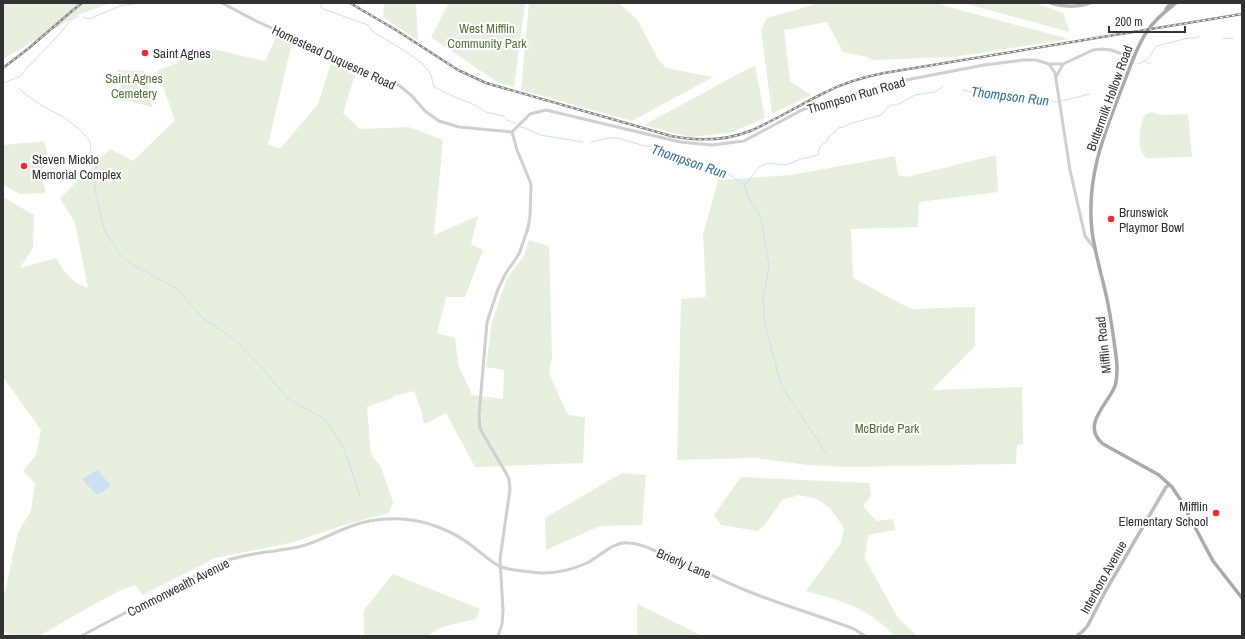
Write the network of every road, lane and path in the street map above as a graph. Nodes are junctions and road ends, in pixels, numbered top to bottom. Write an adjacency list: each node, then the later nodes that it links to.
1 (222, 3): 11 (street, Homestead Duquesne Road)
2 (1051, 3): 3 (main road)
3 (1090, 3)
4 (1170, 3): 6 (main road, Buttermilk Hollow Road)
5 (1176, 3): 6 (main road, Buttermilk Hollow Road)
6 (1165, 10): 7 (main road, Buttermilk Hollow Road)
7 (1134, 58): 9 (street, Thompson Run Road); 12 (main road, Buttermilk Hollow Road)
8 (1049, 64): 9 (street, Thompson Run Road); 10 (street); 11 (street, Thompson Run Road)
9 (1063, 64): 10 (street)
10 (1056, 77): 12 (street, Mifflin Road)
11 (512, 132): 14 (street)
12 (1095, 249): 13 (main road, Mifflin Road)
13 (1170, 485): 15 (main road, Mifflin Road); 19 (main road, Interboro Avenue)
14 (500, 566): 16 (street, Commonwealth Avenue); 17 (street); 18 (street, Brierly Lane)
15 (1242, 598)
16 (81, 636)
17 (498, 636)
18 (865, 636)
19 (1077, 636)

